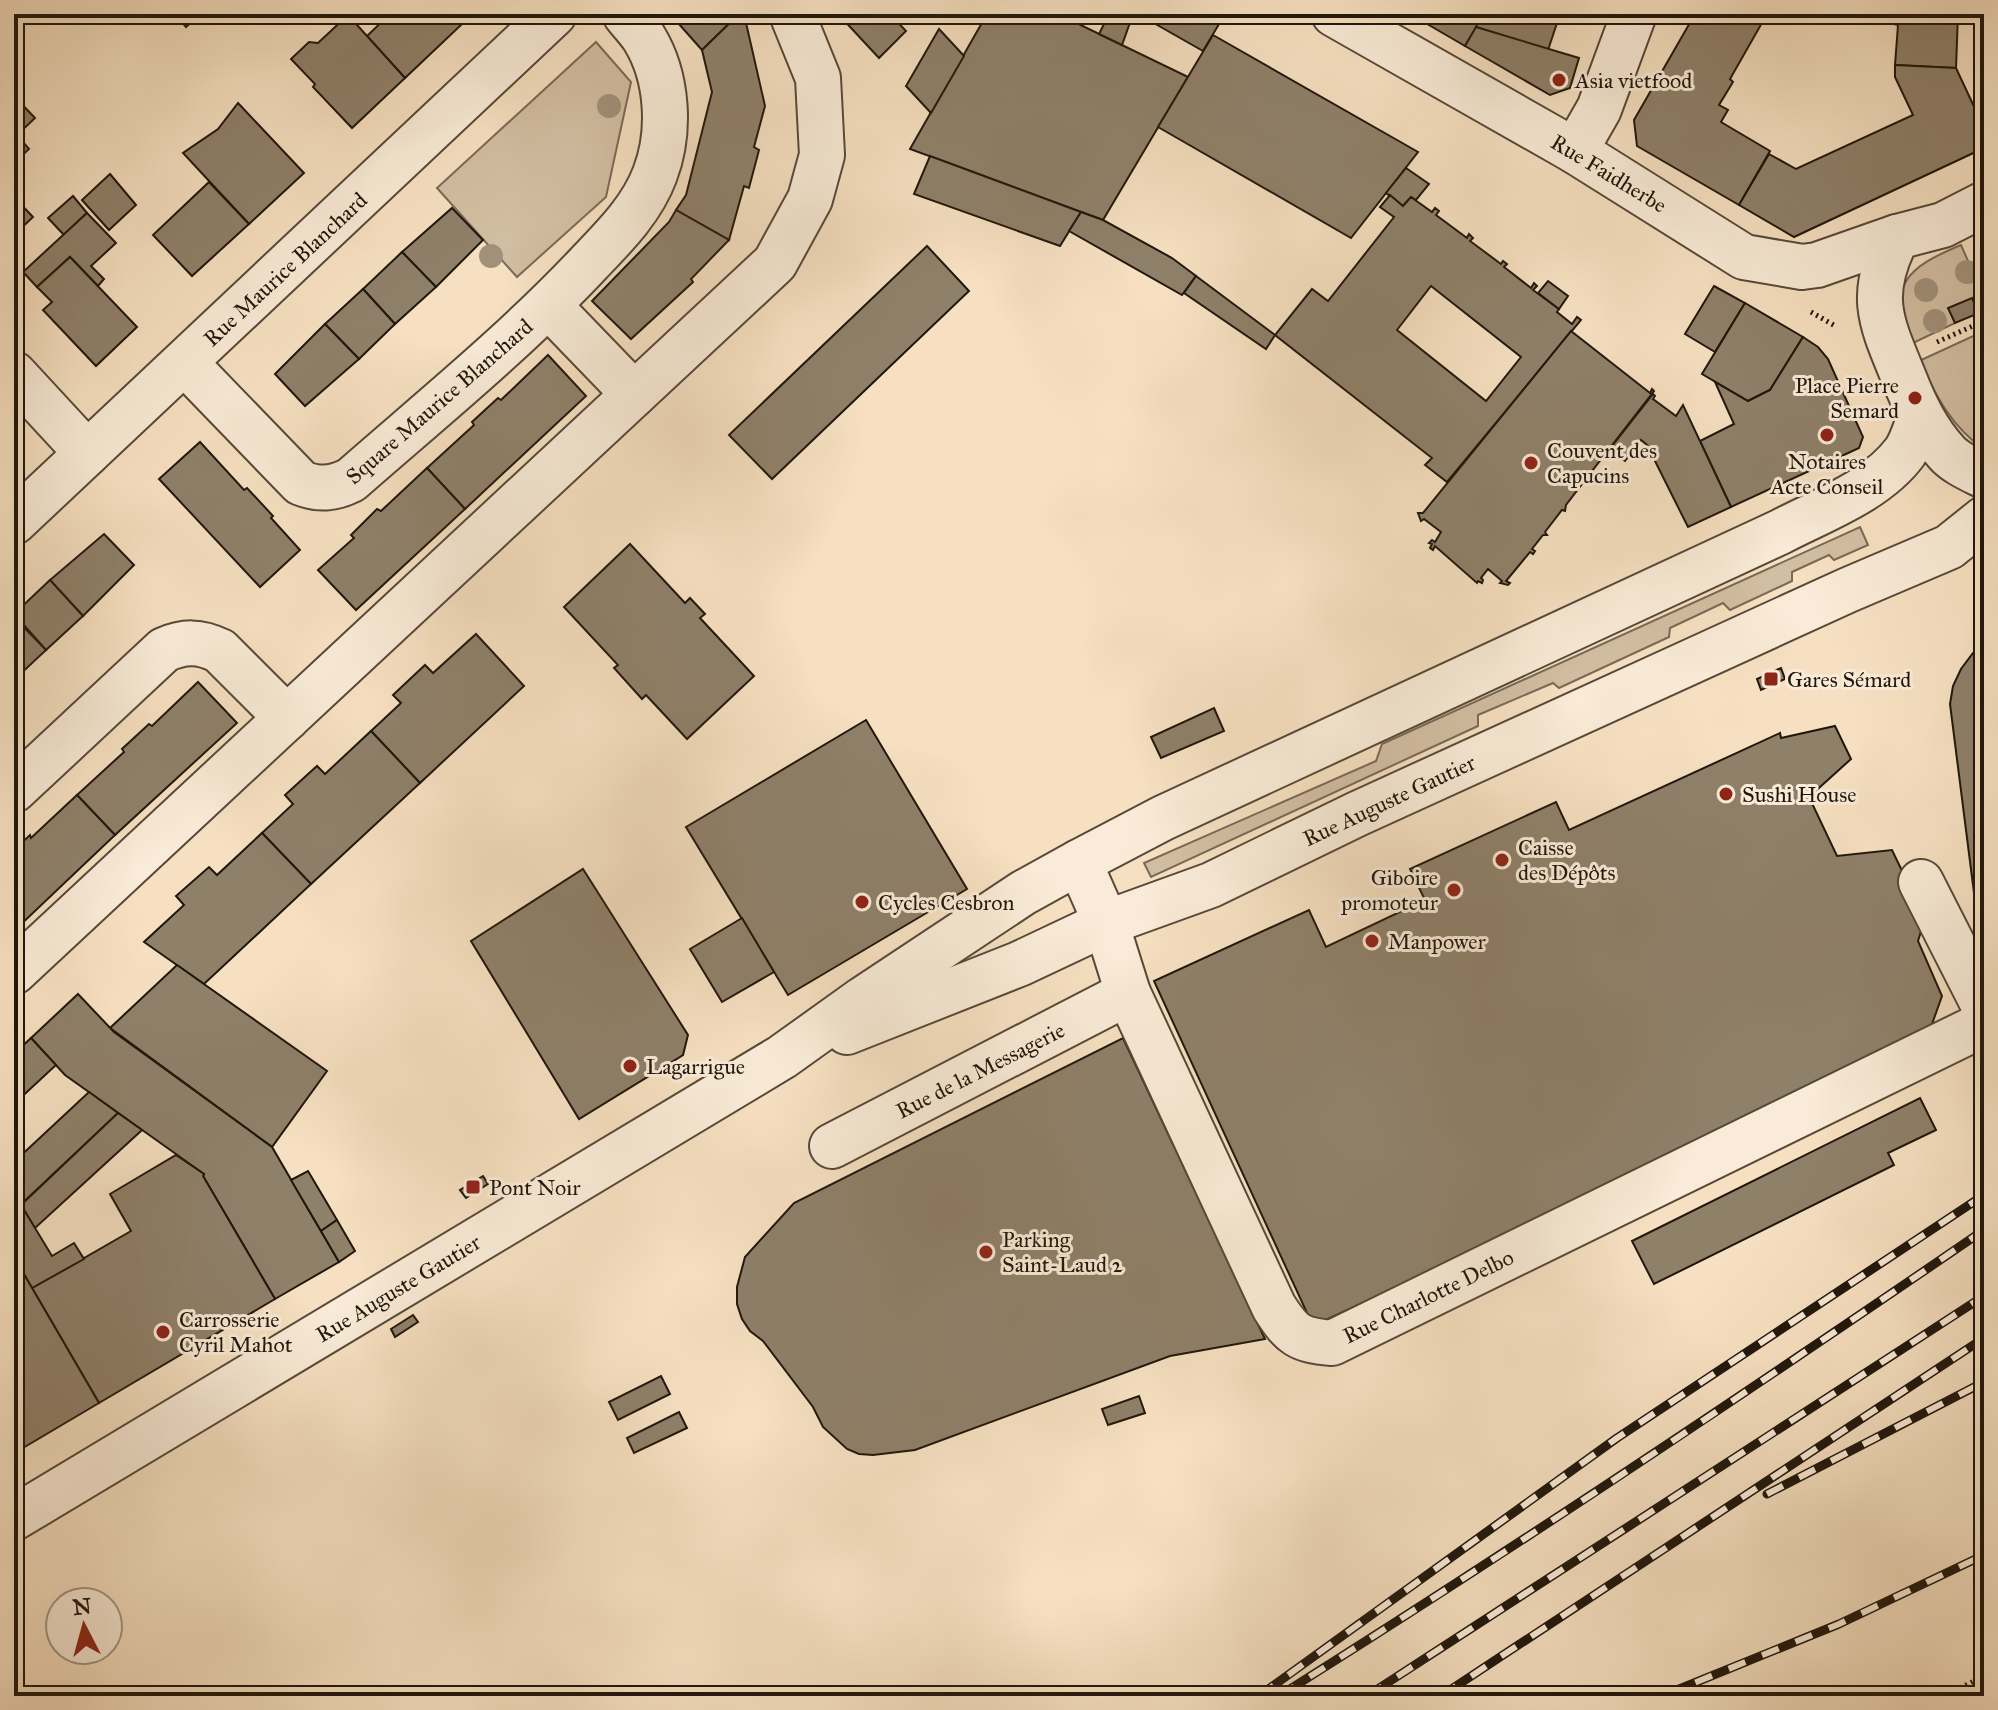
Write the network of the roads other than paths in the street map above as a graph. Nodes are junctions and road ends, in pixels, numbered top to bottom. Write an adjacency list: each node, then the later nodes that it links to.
1 (554, 14): 10 (street, Rue Maurice Blanchard)
2 (625, 14): 9 (street, Square Maurice Blanchard)
3 (792, 14): 12 (street)
4 (1334, 14): 6 (street, Rue Faidherbe)
5 (1634, 14): 6 (street)
6 (1575, 151): 8 (street, Rue Faidherbe)
7 (1984, 204): 8 (street)
8 (1897, 237): 13 (street)
9 (549, 306): 10 (street, Square Maurice Blanchard); 12 (street, Square Maurice Blanchard)
10 (185, 363): 14 (street, Rue Maurice Blanchard)
11 (14, 374): 14 (street)
12 (634, 394): 18 (street)
13 (1920, 417): 15 (street); 20 (street, Rue Auguste Gautier)
14 (87, 453): 17 (street, Rue Maurice Blanchard)
15 (1984, 476)
16 (1984, 519): 22 (street, Rue Auguste Gautier)
17 (14, 522)
18 (287, 718): 19 (street); 23 (street)
19 (14, 790)
20 (1079, 862): 22 (street, Rue Charlotte Delbo); 27 (street, Rue Auguste Gautier)
21 (1921, 882): 25 (street)
22 (1106, 923): 24 (street, Rue Charlotte Delbo); 27 (street, Rue Auguste Gautier)
23 (14, 972)
24 (1128, 993): 26 (street, Rue Charlotte Delbo); 28 (street, Rue de la Messagerie)
25 (1984, 1006)
26 (1984, 1024)
27 (782, 1057): 29 (street, Rue Auguste Gautier)
28 (832, 1146)
29 (14, 1518)

